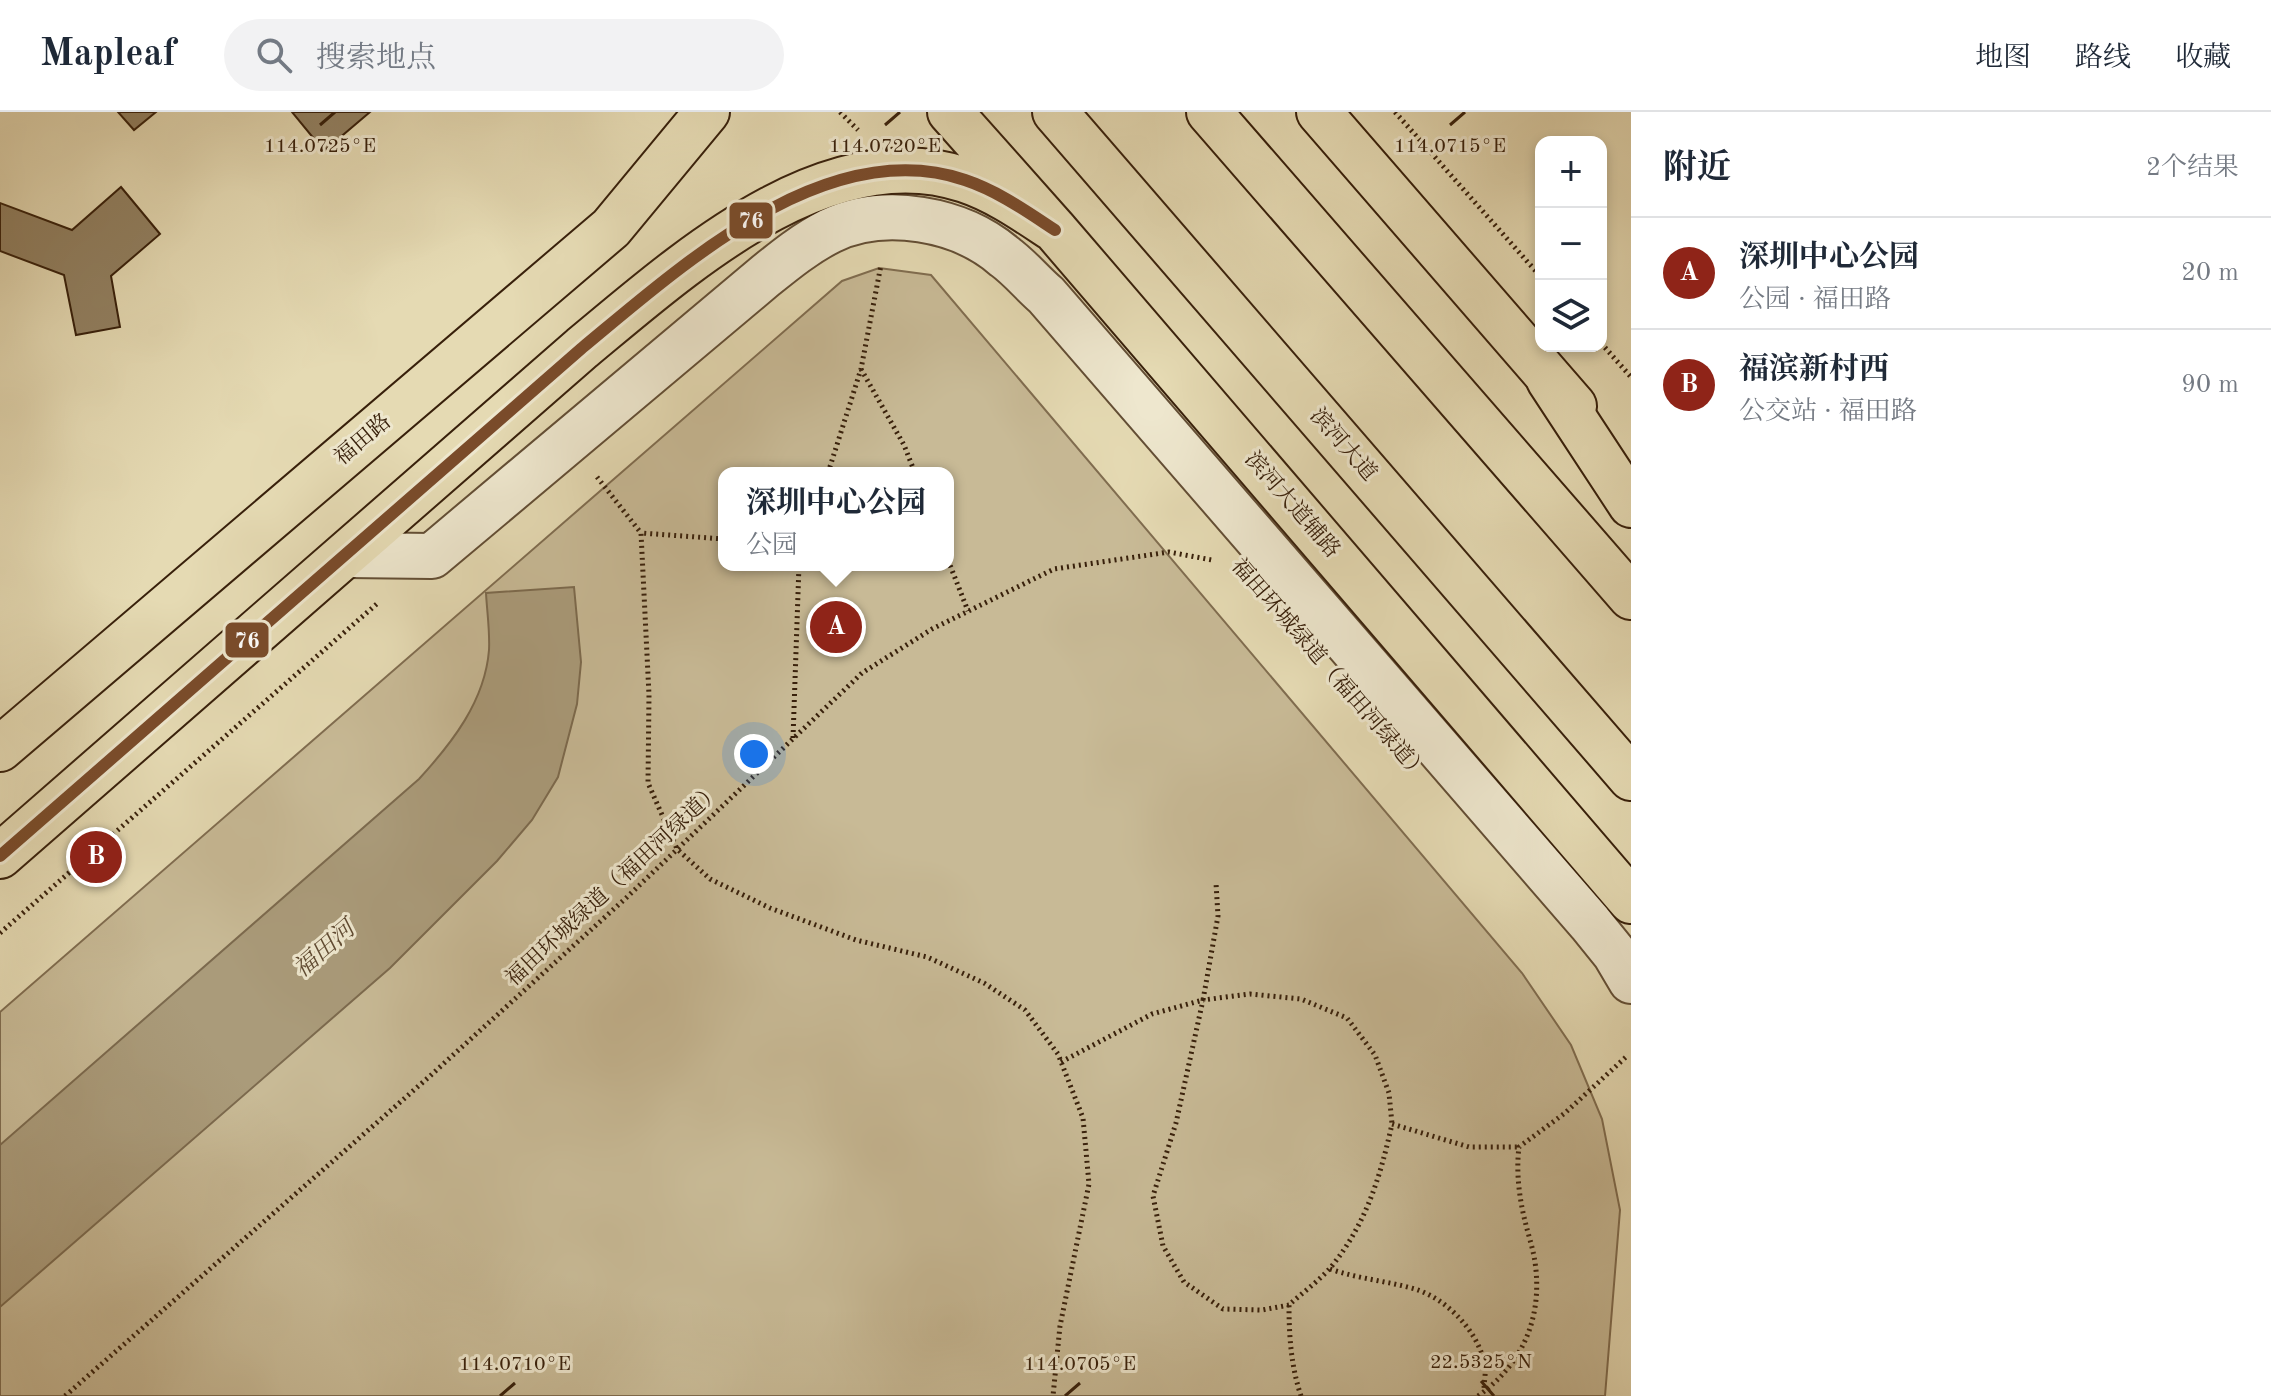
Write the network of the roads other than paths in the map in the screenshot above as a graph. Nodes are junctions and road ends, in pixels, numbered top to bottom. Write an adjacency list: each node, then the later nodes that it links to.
1 (707, 112): 14 (main road, 福田路)
2 (950, 112): 8 (main road, 滨河大道辅路)
3 (1055, 112): 15 (main road, 滨河大道)
4 (1209, 112): 13 (main road)
5 (1319, 112): 7 (main road)
6 (1334, 112): 7 (street)
7 (1358, 157): 9 (main road)
8 (1055, 230): 12 (main road); 17 (main road, 滨河大道辅路)
9 (1549, 380): 10 (main road); 11 (main road)
10 (1631, 466)
11 (1631, 505)
12 (348, 555): 16 (main road); 18 (street)
13 (1631, 597)
14 (0, 749)
15 (1631, 778)
16 (0, 856)
17 (1631, 901)
18 (1631, 981)

